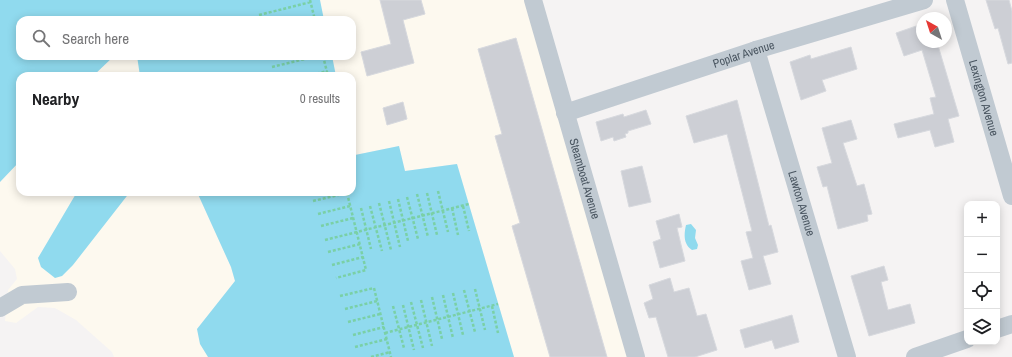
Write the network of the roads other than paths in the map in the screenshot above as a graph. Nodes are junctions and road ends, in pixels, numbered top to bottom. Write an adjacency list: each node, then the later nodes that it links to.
1 (533, 0): 5 (street, Steamboat Avenue)
2 (924, 0): 4 (street, Poplar Avenue)
3 (955, 0): 6 (street, Lexington Avenue)
4 (756, 50): 5 (street, Poplar Avenue); 13 (street, Lawton Avenue)
5 (565, 113): 12 (street, Steamboat Avenue)
6 (1012, 196)
7 (68, 292): 8 (street)
8 (0, 308)
9 (1012, 324): 10 (street)
10 (1000, 328)
11 (964, 340): 14 (street)
12 (636, 357)
13 (847, 357)
14 (915, 357)

